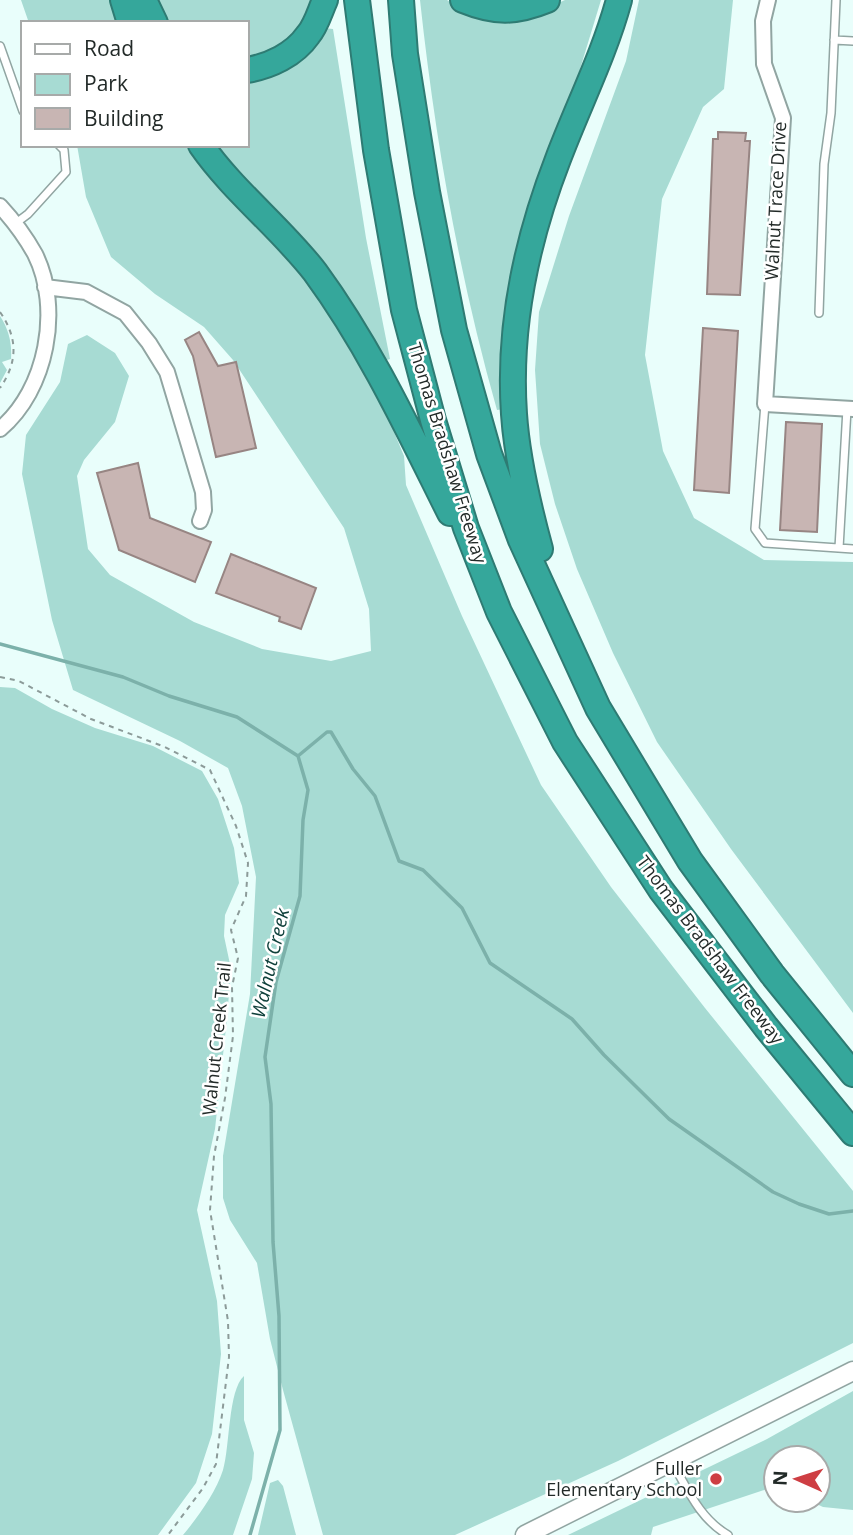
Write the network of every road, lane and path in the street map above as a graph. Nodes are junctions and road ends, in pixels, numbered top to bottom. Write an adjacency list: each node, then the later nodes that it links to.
1 (123, 0): 11 (highway)
2 (144, 0): 12 (highway)
3 (325, 0): 16 (highway)
4 (356, 0): 32 (highway, Thomas Bradshaw Freeway)
5 (401, 0): 33 (highway, Thomas Bradshaw Freeway)
6 (463, 0): 7 (highway)
7 (547, 0)
8 (619, 0): 33 (highway)
9 (768, 0): 26 (street, Walnut Trace Drive)
10 (836, 0): 13 (lane)
11 (129, 21)
12 (154, 21)
13 (834, 40): 14 (lane); 24 (lane)
14 (853, 41)
15 (0, 46): 17 (lane)
16 (248, 70)
17 (21, 105)
18 (62, 147): 21 (lane)
19 (203, 147): 32 (highway)
20 (0, 206): 21 (street)
21 (16, 223): 22 (street)
22 (45, 287): 28 (street); 29 (street)
23 (0, 312): 25 (path)
24 (819, 313)
25 (0, 388)
26 (765, 404): 27 (street); 30 (lane)
27 (850, 409): 30 (lane)
28 (0, 429)
29 (200, 521)
30 (839, 548): 31 (lane)
31 (853, 549)
32 (499, 612): 36 (highway, Thomas Bradshaw Freeway)
33 (567, 644): 35 (highway, Thomas Bradshaw Freeway)
34 (0, 677): 39 (path, Walnut Creek Trail)
35 (853, 1074)
36 (853, 1133)
37 (853, 1371): 38 (street)
38 (673, 1462): 40 (street); 41 (lane)
39 (168, 1535)
40 (524, 1535)
41 (728, 1535)

